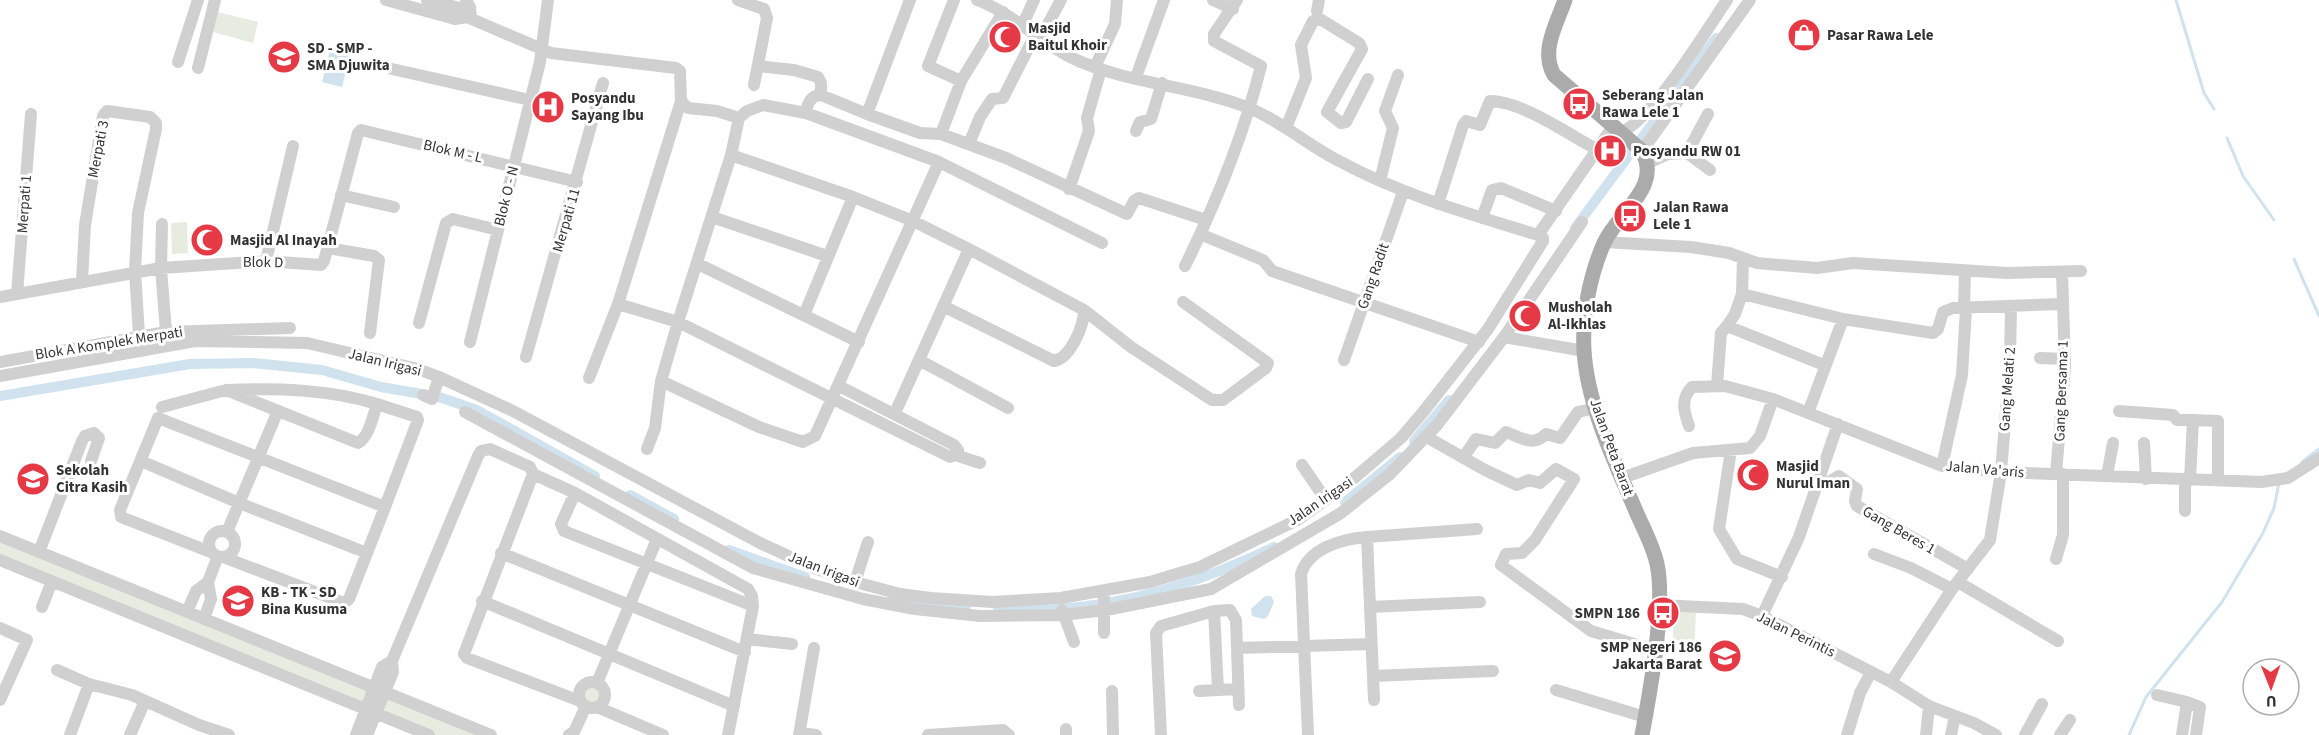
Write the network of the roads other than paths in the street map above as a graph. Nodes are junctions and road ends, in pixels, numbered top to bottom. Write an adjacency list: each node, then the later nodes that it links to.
1 (198, 0): 28 (street)
2 (215, 0): 30 (street)
3 (386, 0): 22 (street)
4 (427, 0): 22 (street)
5 (466, 0): 22 (street)
6 (548, 0): 27 (street, Blok O - N)
7 (738, 0): 19 (street)
8 (910, 0): 46 (street)
9 (954, 0): 36 (street)
10 (977, 0): 21 (street)
11 (1034, 0): 23 (street)
12 (1061, 0): 24 (street)
13 (1117, 0): 31 (street)
14 (1164, 0): 34 (street)
15 (1213, 0): 20 (street)
16 (1565, 0): 50 (main road)
17 (1727, 0): 25 (street)
18 (1750, 0): 26 (street)
19 (767, 4): 29 (street)
20 (1235, 5): 43 (street)
21 (1003, 12): 23 (street); 36 (street)
22 (469, 18): 27 (street)
23 (1023, 24): 24 (street)
24 (1038, 35): 31 (street); 53 (street)
25 (1702, 38): 26 (street); 50 (street)
26 (1714, 48): 58 (street)
27 (542, 51): 41 (street, Blok O - N); 42 (street)
28 (178, 62)
29 (758, 66): 39 (street); 40 (street)
30 (198, 68)
31 (1098, 68): 34 (street); 64 (street)
32 (392, 69): 41 (street)
33 (1398, 75): 62 (street)
34 (1136, 77): 38 (street)
35 (1368, 79): 49 (street)
36 (961, 81): 52 (street)
37 (603, 83): 63 (street, Merpati 11)
38 (1162, 83): 43 (street); 51 (street)
39 (754, 85)
40 (821, 95): 44 (street); 46 (street)
41 (530, 100): 60 (street, Blok O - N)
42 (681, 101): 48 (street); 100 (street)
43 (1250, 109): 49 (street); 73 (street)
44 (806, 113): 48 (street); 59 (street)
45 (31, 114): 95 (street, Merpati 1)
46 (867, 114): 52 (street)
47 (1708, 114): 56 (street)
48 (736, 117): 57 (street)
49 (1286, 128): 62 (street)
50 (1619, 130): 55 (street); 58 (main road)
51 (1136, 132)
52 (941, 134): 53 (street)
53 (969, 144): 64 (street)
54 (293, 146): 86 (street)
55 (1598, 150): 68 (street); 70 (street)
56 (1687, 153): 58 (street); 61 (street)
57 (731, 155): 67 (street); 71 (street)
58 (1644, 155): 80 (main road, Jalan Peta Barat)
59 (939, 162): 74 (street); 81 (street)
60 (514, 165): 63 (street, Blok M - L); 66 (street, Blok M - L); 77 (street, Blok O - N)
61 (1710, 170)
62 (1380, 181): 65 (street)
63 (577, 182): 120 (street, Merpati 11)
64 (1069, 189): 73 (street)
65 (1403, 192): 68 (street); 98 (street, Gang Radit)
66 (341, 195): 69 (street); 82 (street)
67 (853, 197): 74 (street); 84 (street)
68 (1438, 204): 72 (street)
69 (393, 207)
70 (1556, 211): 72 (street); 79 (street)
71 (712, 217): 84 (street); 87 (street)
72 (1482, 218): 79 (street)
73 (1206, 220): 78 (street)
74 (913, 222): 83 (street); 117 (street)
75 (1582, 222): 115 (street)
76 (162, 224): 89 (street)
77 (498, 230): 109 (street); 116 (street, Blok O - N)
78 (1200, 234): 88 (street); 98 (street)
79 (1538, 236): 118 (street, Jalan Irigasi)
80 (1604, 242): 85 (street); 119 (main road, Jalan Peta Barat)
81 (1102, 243)
82 (328, 248): 86 (street, Blok D); 113 (street)
83 (969, 249): 102 (street); 105 (street)
84 (827, 256): 106 (street)
85 (1743, 259): 91 (street); 96 (street)
86 (266, 261): 89 (street, Blok D)
87 (698, 264): 106 (street); 108 (street)
88 (1185, 266)
89 (161, 268): 90 (street, Blok D); 112 (street)
90 (135, 271): 94 (street, Blok D); 94 (street, Merpati 3); 114 (street)
91 (1965, 271): 93 (street); 104 (street)
92 (2081, 271): 93 (street)
93 (2062, 272): 101 (street, Gang Bersama 1)
94 (82, 281): 95 (street, Blok D)
95 (17, 294): 97 (street, Blok D)
96 (1742, 294): 107 (street); 110 (street)
97 (0, 297)
98 (1363, 301): 118 (street); 124 (street, Gang Radit)
99 (1183, 302): 105 (street)
100 (618, 304): 108 (street); 128 (street)
101 (2061, 304): 103 (street); 122 (street, Gang Bersama 1)
102 (944, 306): 105 (street); 123 (street)
103 (2011, 307): 104 (street); 163 (street, Gang Melati 2)
104 (1965, 309): 107 (street); 162 (street)
105 (1084, 310)
106 (804, 315): 117 (street)
107 (1843, 319): 126 (street)
108 (678, 322): 130 (street); 137 (street)
109 (419, 323)
110 (1727, 326): 126 (street); 131 (street)
111 (290, 328): 112 (street, Blok A Komplek Merpati)
112 (166, 332): 114 (street, Blok A Komplek Merpati)
113 (370, 333)
114 (139, 335): 125 (street, Blok A Komplek Merpati)
115 (1504, 337): 119 (street); 149 (street)
116 (470, 342)
117 (859, 342): 132 (street)
118 (1479, 342): 173 (street, Jalan Irigasi)
119 (1584, 351): 141 (main road, Jalan Peta Barat)
120 (526, 357)
121 (2040, 358): 122 (street)
122 (2065, 359): 165 (street, Gang Bersama 1)
123 (919, 360): 140 (street); 144 (street)
124 (1344, 360)
125 (0, 362)
126 (1824, 365): 145 (street)
127 (0, 376): 129 (street, Jalan Irigasi)
128 (589, 378)
129 (439, 380): 134 (street, Jalan Irigasi); 135 (street)
130 (661, 381): 137 (street); 152 (street)
131 (1717, 385): 136 (street, Jalan Va'aris); 148 (street)
132 (839, 386): 137 (street); 144 (street)
133 (226, 390): 138 (street); 139 (street); 143 (street)
134 (471, 394): 192 (street, Jalan Irigasi); 192 (street)
135 (428, 396)
136 (1773, 399): 145 (street, Jalan Va'aris); 153 (street)
137 (833, 400): 154 (street)
138 (377, 404): 143 (street); 175 (street)
139 (162, 407)
140 (1008, 408)
141 (1596, 408): 156 (street); 167 (main road, Jalan Peta Barat)
142 (2120, 411): 146 (street)
143 (277, 413): 155 (street)
144 (895, 413): 154 (street)
145 (1808, 413): 147 (street, Jalan Va'aris)
146 (2193, 420): 169 (street); 170 (street)
147 (1838, 424): 162 (street, Jalan Va'aris); 171 (street)
148 (1689, 426)
149 (1429, 435): 156 (street); 199 (street)
150 (2113, 443): 166 (street)
151 (2144, 443): 168 (street)
152 (648, 449)
153 (1731, 450): 167 (street); 193 (street)
154 (955, 455): 160 (street)
155 (258, 456): 159 (street); 174 (street); 175 (street)
156 (1463, 458): 222 (street)
157 (2319, 458): 169 (street, Jalan Va'aris)
158 (91, 461): 183 (street)
159 (141, 461): 174 (street); 187 (street)
160 (980, 463)
161 (1302, 465): 173 (street)
162 (1942, 466): 163 (street, Jalan Va'aris)
163 (2001, 472): 165 (street, Jalan Va'aris); 191 (street)
164 (533, 474): 172 (street); 185 (street); 234 (street)
165 (2060, 474): 166 (street, Jalan Va'aris); 188 (street, Gang Bersama 1)
166 (2107, 476): 168 (street, Jalan Va'aris)
167 (1622, 478): 202 (main road, Jalan Peta Barat)
168 (2146, 479): 170 (street, Jalan Va'aris)
169 (2218, 479): 170 (street, Jalan Va'aris)
170 (2188, 480): 176 (street)
171 (1816, 485): 191 (street, Gang Beres 1); 193 (street)
172 (575, 493): 180 (street); 190 (street)
173 (1326, 500): 199 (street, Jalan Irigasi)
174 (239, 503): 178 (street); 184 (street)
175 (384, 507): 184 (street)
176 (2185, 511)
177 (1477, 529): 179 (street)
178 (227, 532): 187 (street); 187 (street)
179 (1367, 537): 206 (street); 219 (street)
180 (657, 538): 190 (street); 203 (street)
181 (2, 539): 183 (street)
182 (867, 548): 197 (street)
183 (39, 552): 209 (street)
184 (367, 553): 187 (street)
185 (501, 553): 198 (street); 201 (street)
186 (1874, 554): 196 (street)
187 (218, 555): 195 (street)
188 (2056, 559)
189 (0, 560): 194 (street)
190 (646, 564): 201 (street); 203 (street)
191 (1968, 569): 196 (street)
192 (801, 573): 197 (street, Jalan Irigasi); 197 (street)
193 (1782, 577): 210 (street)
194 (52, 581): 205 (street); 249 (street)
195 (208, 582): 209 (street); 211 (street)
196 (1955, 586): 215 (street); 229 (street)
197 (863, 590): 207 (street, Jalan Irigasi)
198 (482, 601): 224 (street); 245 (street)
199 (1105, 601): 204 (street, Jalan Irigasi); 204 (street); 213 (street)
200 (1480, 602): 206 (street)
201 (629, 605): 223 (street); 224 (street)
202 (1659, 605): 210 (street, Jalan Perintis); 222 (main road, Jalan Peta Barat)
203 (753, 606): 214 (street)
204 (1062, 606): 207 (street, Jalan Irigasi); 207 (street); 216 (street)
205 (42, 607)
206 (1370, 607): 218 (street)
207 (980, 609)
208 (1214, 610): 221 (street); 235 (street); 270 (street)
209 (187, 612): 211 (street)
210 (1762, 616): 227 (street, Jalan Perintis)
211 (204, 619): 234 (street)
212 (0, 628): 230 (street)
213 (1104, 633)
214 (747, 639): 217 (street); 223 (street)
215 (2058, 641)
216 (1074, 642)
217 (792, 644)
218 (1371, 644): 219 (street); 228 (street)
219 (1304, 646): 221 (street); 271 (street)
220 (814, 648): 255 (street)
221 (1237, 648): 233 (street)
222 (1654, 650): 251 (main road, Jalan Peta Barat)
223 (745, 652): 247 (street)
224 (609, 654): 231 (street); 247 (street)
225 (57, 670): 232 (street)
226 (1492, 671): 228 (street)
227 (1871, 672): 229 (street, Jalan Perintis); 273 (street)
228 (1373, 676): 241 (street)
229 (1891, 681): 248 (street, Jalan Perintis)
230 (4, 683): 240 (street)
231 (597, 683): 245 (street); 245 (street)
232 (89, 684): 242 (street); 257 (street)
233 (1238, 689): 235 (street); 246 (street)
234 (380, 690): 249 (street); 263 (street)
235 (1218, 690): 238 (street)
236 (1556, 690): 251 (street)
237 (1112, 691): 269 (street)
238 (1199, 691)
239 (2157, 695): 243 (street)
240 (0, 700)
241 (1374, 700)
242 (145, 701): 253 (street); 258 (street)
243 (2187, 702): 279 (street); 280 (street)
244 (2042, 704): 277 (street)
245 (588, 705): 254 (street); 264 (street)
246 (1239, 705)
247 (734, 706): 265 (street)
248 (1929, 706): 250 (street, Jalan Perintis); 274 (street)
249 (371, 711): 260 (street); 261 (street); 262 (street)
250 (1955, 716): 275 (street); 276 (street, Jalan Perintis)
251 (1645, 717): 272 (main road, Jalan Peta Barat)
252 (2070, 720): 278 (street)
253 (197, 730): 259 (street)
254 (573, 734)
255 (799, 734): 266 (street)
256 (958, 734): 267 (street); 268 (street)
257 (70, 735)
258 (130, 735)
259 (229, 735)
260 (356, 735)
261 (367, 735)
262 (429, 735)
263 (491, 735)
264 (663, 735)
265 (728, 735)
266 (816, 735)
267 (928, 735)
268 (1009, 735)
269 (1113, 735)
270 (1161, 735)
271 (1309, 735)
272 (1642, 735)
273 (1848, 735)
274 (1926, 735)
275 (1951, 735)
276 (1996, 735)
277 (2025, 735)
278 (2060, 735)
279 (2182, 735)
280 (2196, 735)

